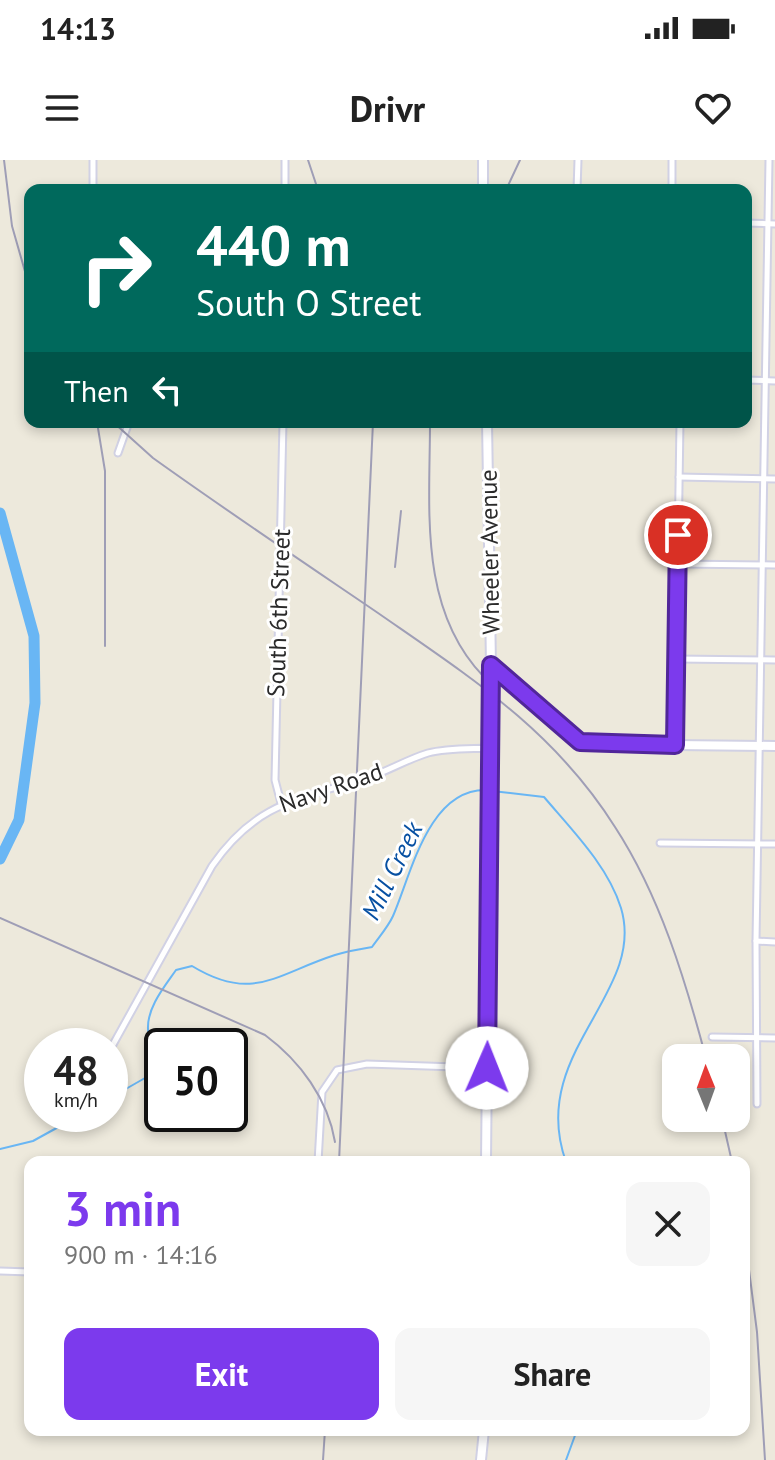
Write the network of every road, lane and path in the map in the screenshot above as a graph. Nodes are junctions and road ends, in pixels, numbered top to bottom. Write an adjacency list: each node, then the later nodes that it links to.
1 (93, 160): 7 (street)
2 (285, 160): 8 (street)
3 (483, 160): 9 (main road)
4 (578, 160): 10 (street)
5 (672, 160): 11 (street)
6 (769, 160): 13 (street)
7 (93, 184)
8 (285, 184)
9 (483, 184)
10 (577, 184)
11 (672, 184)
12 (752, 223): 13 (street)
13 (772, 224): 15 (street)
14 (752, 380): 15 (street)
15 (765, 380): 16 (street); 23 (street)
16 (775, 381)
17 (127, 428): 21 (street)
18 (283, 428): 36 (street, South 6th Street)
19 (487, 428): 31 (main road, Wheeler Avenue)
20 (680, 428): 22 (street)
21 (118, 453)
22 (679, 477): 23 (street); 25 (street)
23 (765, 479): 24 (street); 26 (street)
24 (775, 479)
25 (678, 564): 26 (street); 28 (street)
26 (763, 565): 27 (street); 29 (street)
27 (775, 565)
28 (676, 659): 29 (street); 32 (street)
29 (760, 660): 30 (street); 33 (street)
30 (775, 660)
31 (491, 665): 32 (main road); 35 (main road, Wheeler Avenue)
32 (675, 745): 33 (main road)
33 (759, 746): 34 (main road); 38 (street)
34 (775, 746)
35 (490, 748): 36 (street, Navy Road); 46 (main road, Wheeler Avenue)
36 (281, 803): 42 (street, Navy Road)
37 (660, 843): 38 (street)
38 (759, 844): 39 (street); 40 (street)
39 (775, 844)
40 (756, 941): 41 (street); 44 (street)
41 (775, 942)
42 (122, 1028)
43 (712, 1037): 44 (street)
44 (755, 1038): 45 (street); 47 (street)
45 (775, 1038)
46 (487, 1068): 48 (street); 49 (main road, Wheeler Avenue)
47 (757, 1104)
48 (318, 1156)
49 (486, 1156)
50 (0, 1271): 51 (street)
51 (24, 1272)
52 (483, 1436): 53 (main road)
53 (481, 1460)

